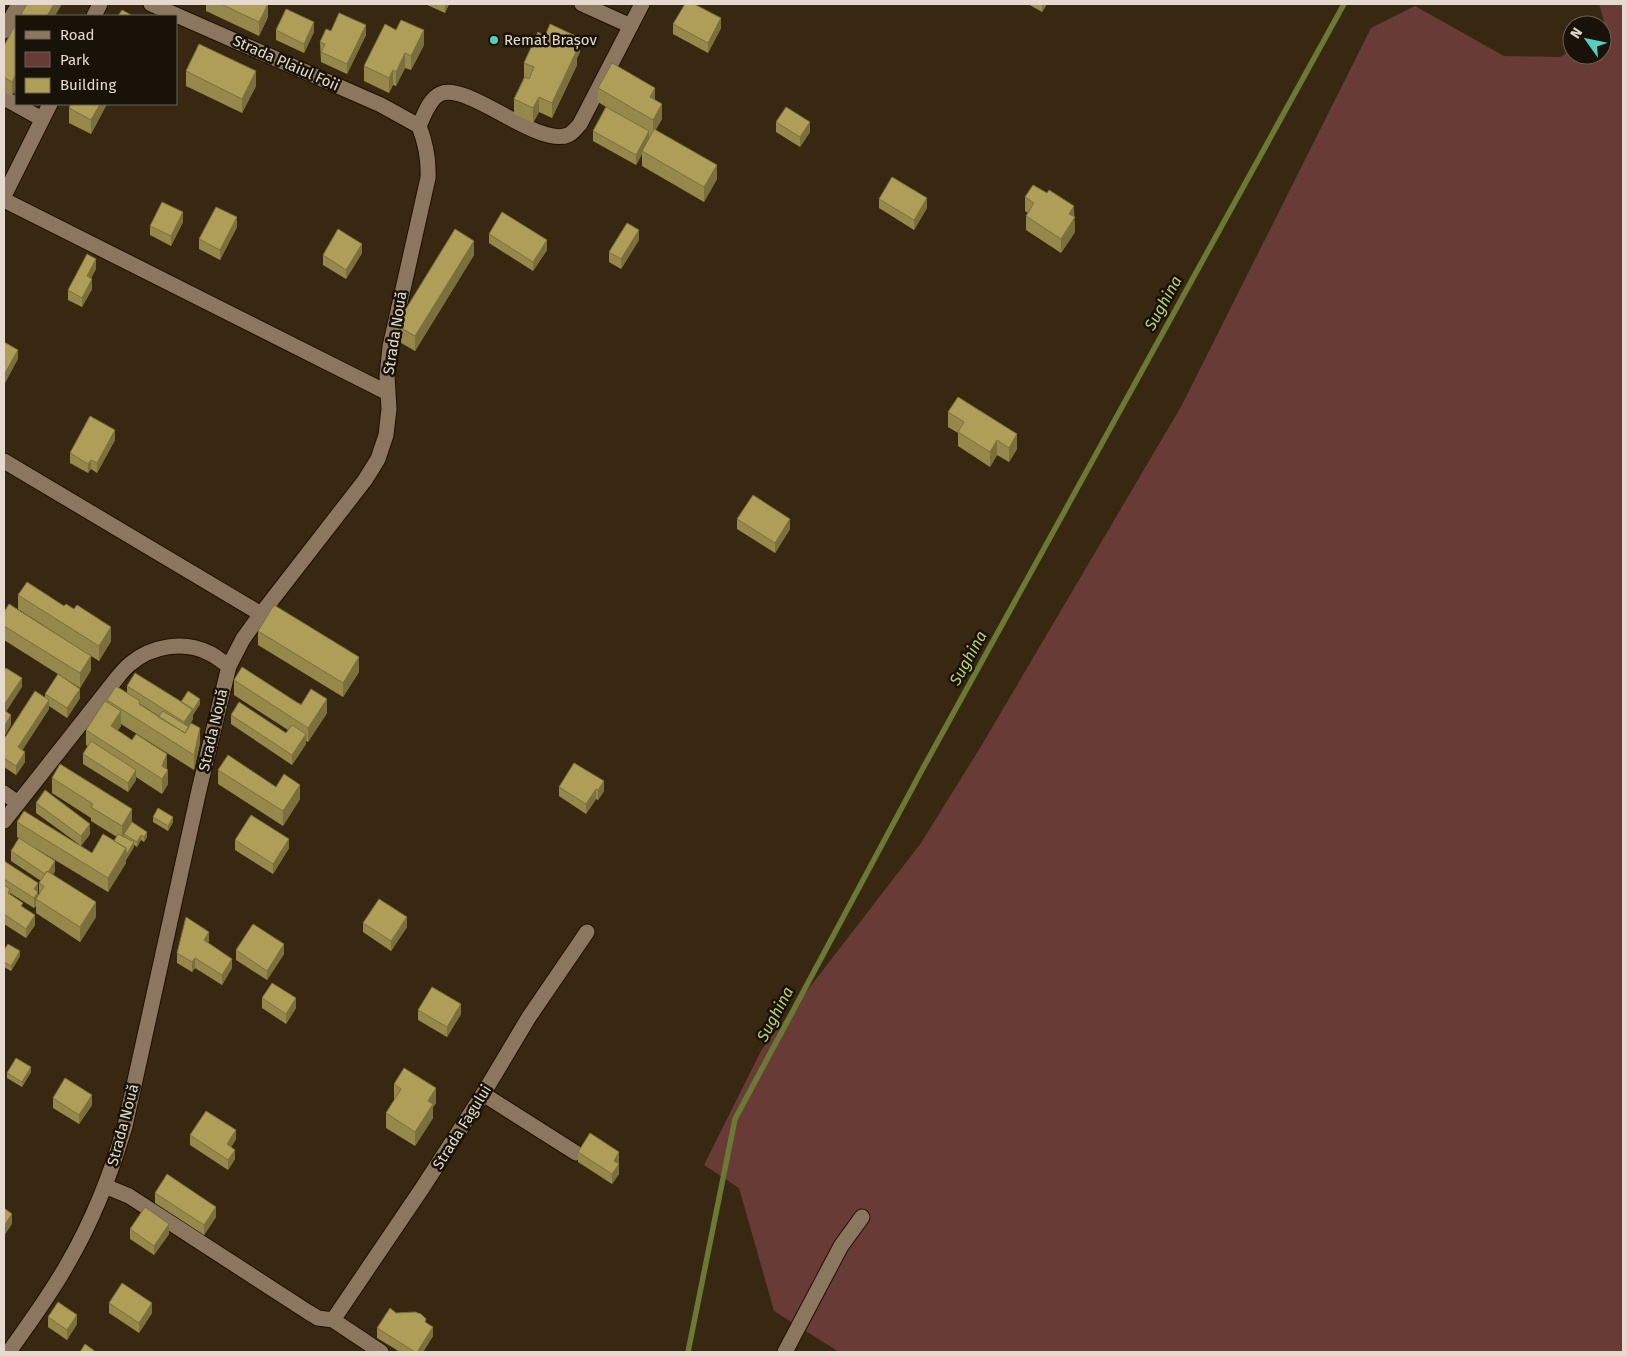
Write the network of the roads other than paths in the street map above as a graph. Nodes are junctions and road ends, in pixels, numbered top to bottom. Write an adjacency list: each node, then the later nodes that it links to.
1 (19, 4): 8 (street)
2 (151, 4): 5 (street, Strada Plaiul Foii)
3 (582, 4): 7 (street)
4 (642, 4): 7 (street)
5 (176, 15)
6 (178, 16): 14 (street, Strada Plaiul Foii)
7 (631, 26): 14 (street)
8 (4, 31)
9 (4, 98): 10 (street)
10 (15, 104)
11 (17, 105): 13 (street)
12 (49, 105): 13 (street)
13 (42, 119): 15 (street)
14 (419, 126): 17 (street, Strada Nouă)
15 (4, 196)
16 (4, 200): 17 (street)
17 (388, 393): 19 (street, Strada Nouă)
18 (4, 461): 19 (street)
19 (261, 614): 20 (street, Strada Nouă)
20 (228, 666): 22 (street); 27 (street, Strada Nouă)
21 (4, 793): 22 (street)
22 (18, 802): 23 (street)
23 (4, 821)
24 (587, 932): 25 (street, Strada Fagului)
25 (483, 1094): 26 (street); 29 (street, Strada Fagului)
26 (576, 1152)
27 (106, 1186): 29 (street); 30 (street, Strada Nouă)
28 (862, 1217): 32 (street)
29 (333, 1320): 31 (street)
30 (9, 1352)
31 (381, 1352)
32 (785, 1352)

